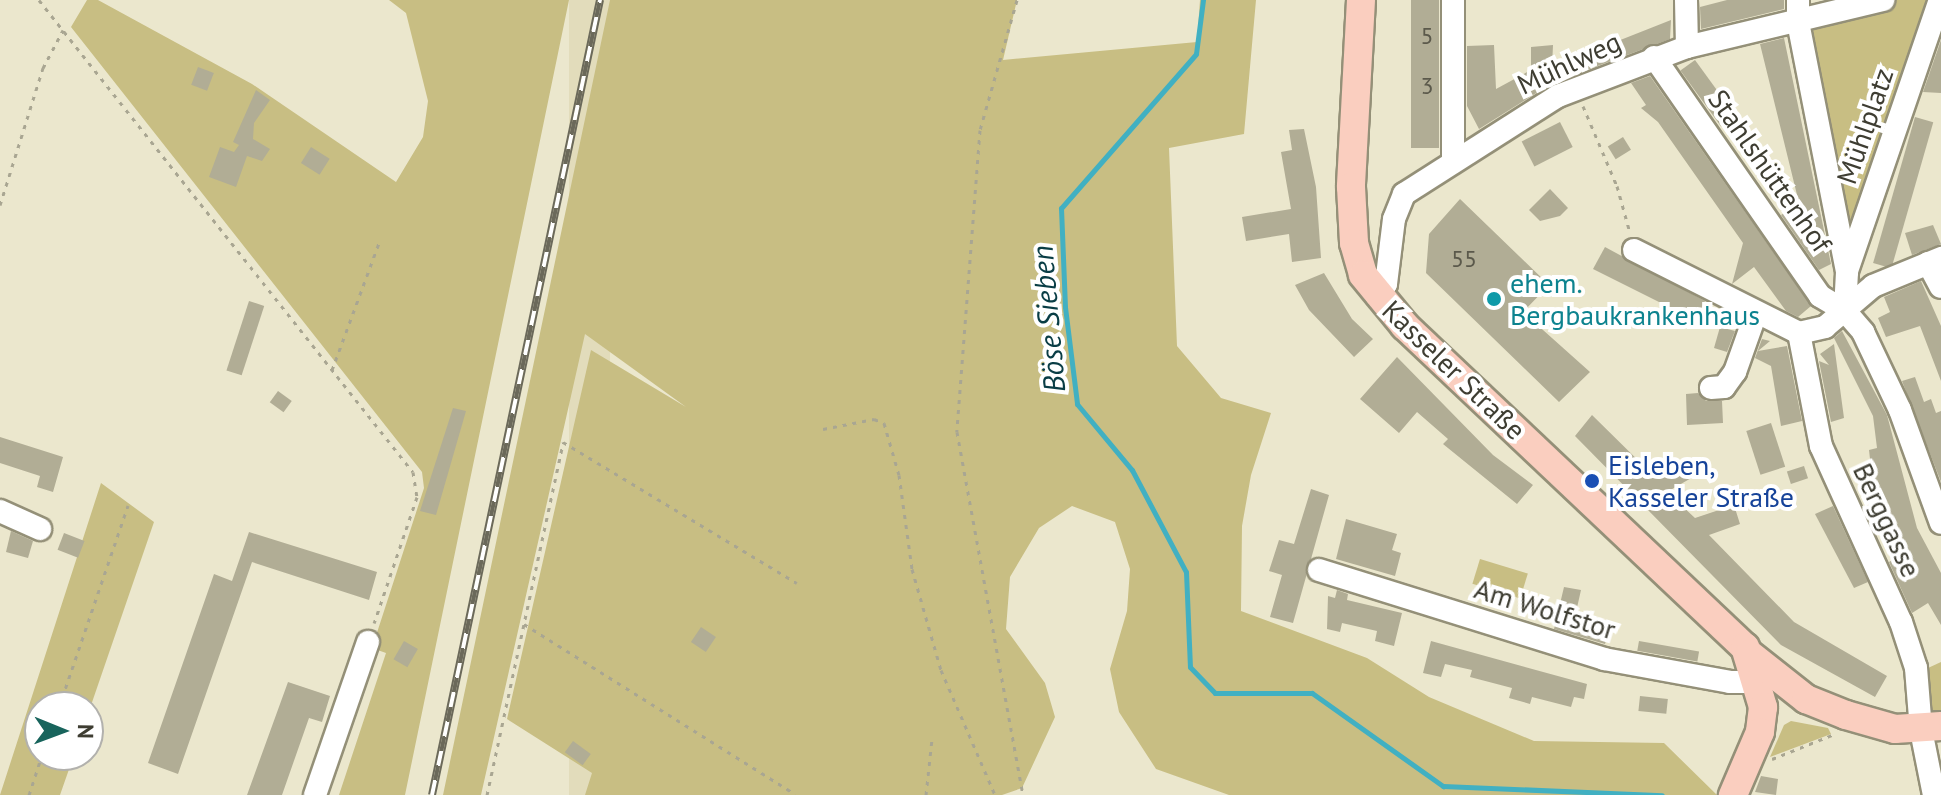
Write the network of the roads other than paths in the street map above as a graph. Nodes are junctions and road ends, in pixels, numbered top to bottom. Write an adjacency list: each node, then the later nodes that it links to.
1 (1361, 0): 14 (main road, Kasseler Straße)
2 (1453, 0): 9 (street)
3 (1686, 0): 7 (street)
4 (1883, 0): 6 (street, Mühlweg)
5 (1940, 0): 12 (street, Mühlplatz)
6 (1798, 11): 7 (street, Mühlweg); 12 (street, Mühlplatz)
7 (1687, 47): 8 (street, Mühlweg)
8 (1654, 57): 9 (street, Mühlweg); 15 (street, Stahlshüttenhof)
9 (1453, 158): 14 (street, Mühlweg)
10 (1634, 250): 16 (street)
11 (1935, 260): 13 (street); 15 (street)
12 (1847, 272): 15 (street, Mühlplatz)
13 (1941, 287)
14 (1376, 295): 24 (main road, Kasseler Straße)
15 (1845, 311): 17 (street); 20 (street, Stahlshüttenhof)
16 (1756, 313): 17 (street); 18 (street)
17 (1799, 333): 27 (street, Berggasse)
18 (1711, 388)
19 (0, 511): 21 (street)
20 (1941, 523)
21 (40, 529)
22 (1319, 570): 25 (street, Am Wolfstor)
23 (368, 642): 29 (street)
24 (1749, 653): 25 (main road, Kasseler Straße); 26 (main road, Kasseler Straße)
25 (1761, 694): 26 (main road); 28 (main road)
26 (1806, 699): 27 (main road, Kasseler Straße)
27 (1931, 728): 30 (street, Berggasse)
28 (1739, 783)
29 (315, 795)
30 (1934, 795)

